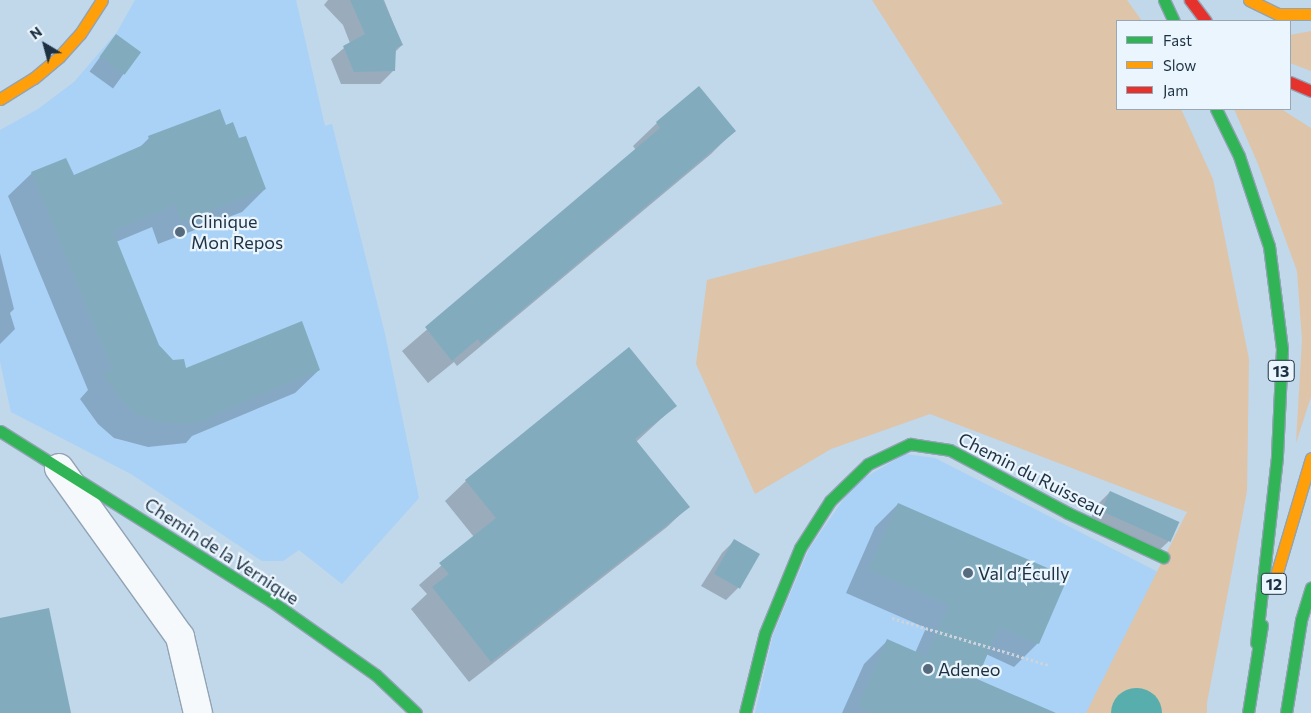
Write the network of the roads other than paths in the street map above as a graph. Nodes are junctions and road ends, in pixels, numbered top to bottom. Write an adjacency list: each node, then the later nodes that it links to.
1 (102, 0): 10 (main road)
2 (1164, 0): 6 (main road)
3 (1190, 0): 7 (main road)
4 (1249, 0): 5 (main road)
5 (1311, 14)
6 (1174, 20)
7 (1205, 20)
8 (1291, 82): 9 (main road)
9 (1311, 90)
10 (0, 99)
11 (1216, 110): 17 (main road, 13)
12 (0, 431): 14 (main road, Chemin de la Vernique)
13 (1311, 458): 17 (main road, 12)
14 (59, 468): 18 (street); 19 (main road, Chemin de la Vernique)
15 (1163, 556): 20 (main road, Chemin du Ruisseau)
16 (1311, 588): 22 (main road)
17 (1256, 643): 21 (main road, 12)
18 (198, 713)
19 (416, 713)
20 (745, 713)
21 (1248, 713)
22 (1286, 713)

